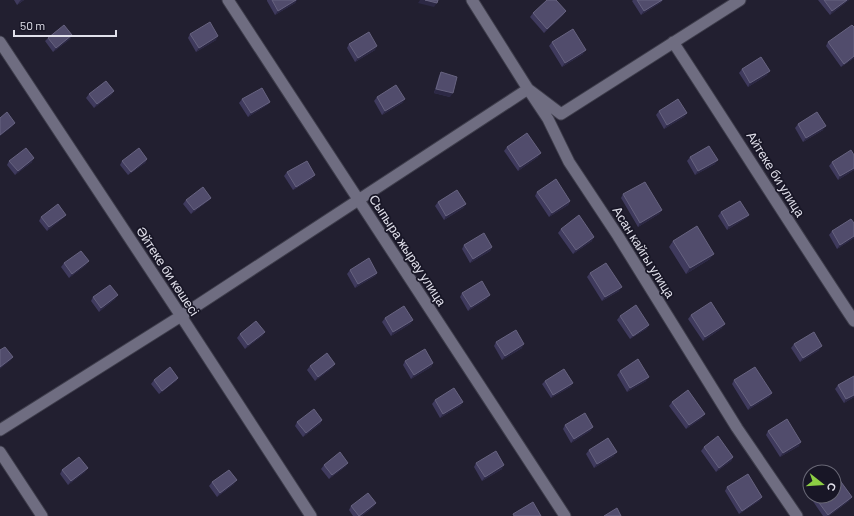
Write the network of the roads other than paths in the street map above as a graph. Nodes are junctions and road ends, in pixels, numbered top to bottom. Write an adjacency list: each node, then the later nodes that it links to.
1 (228, 0): 7 (street, Сыпыра жырау улица)
2 (472, 0): 6 (street, Асан кайгы улица)
3 (740, 0): 5 (street)
4 (0, 42): 8 (street, Әйтеке би көшесі)
5 (673, 42): 6 (street); 9 (street, Айтеке би улица)
6 (528, 89): 7 (street); 15 (street, Асан кайгы улица)
7 (358, 200): 8 (street); 14 (street, Сыпыра жырау улица)
8 (181, 316): 10 (street); 13 (street, Әйтеке би көшесі)
9 (854, 321)
10 (0, 430)
11 (0, 452): 12 (street)
12 (42, 516)
13 (311, 516)
14 (564, 516)
15 (797, 516)

